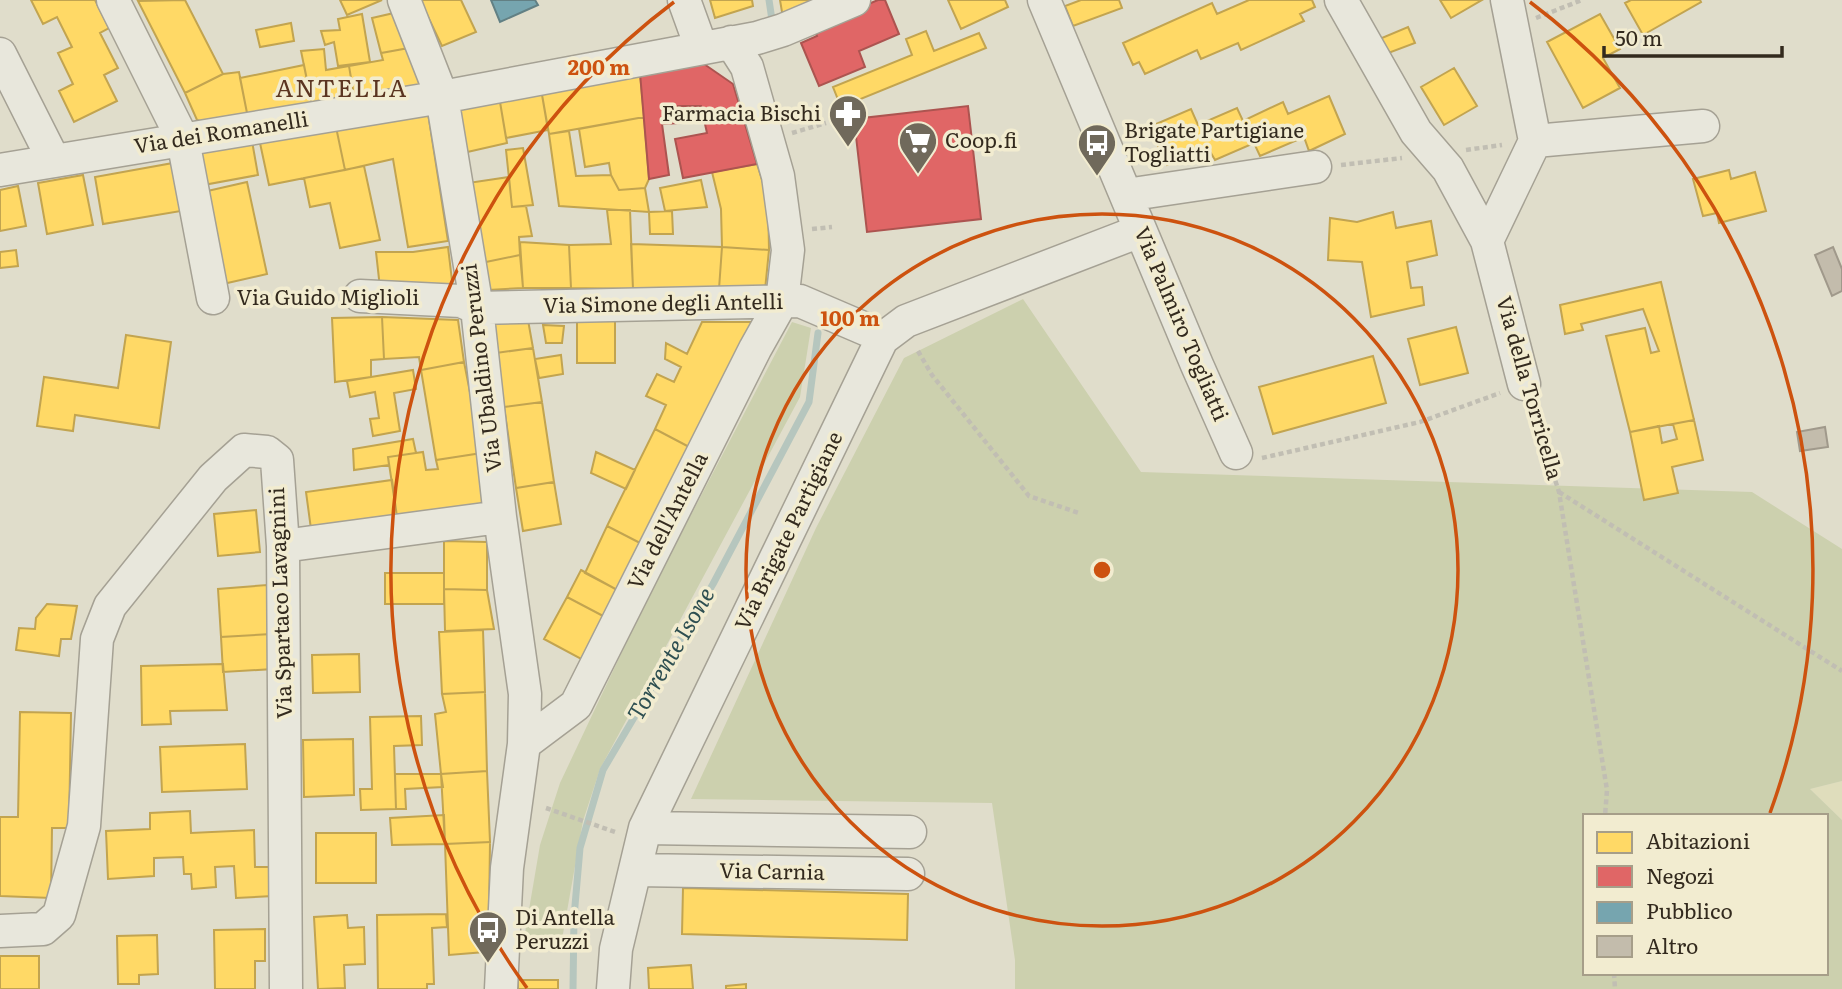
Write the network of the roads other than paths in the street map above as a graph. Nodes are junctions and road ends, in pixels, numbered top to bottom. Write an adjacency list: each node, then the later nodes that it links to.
1 (113, 0): 12 (street, Via Guido Miglioli)
2 (404, 0): 10 (street, Via Ubaldino Peruzzi)
3 (684, 0): 8 (street, Via dell'Antella)
4 (854, 0): 8 (street, Via dei Romanelli)
5 (1044, 0): 17 (street, Via Palmiro Togliatti)
6 (1341, 0): 19 (street, Via della Torricella)
7 (1509, 10): 13 (street)
8 (716, 45): 10 (street, Via dei Romanelli); 22 (street, Via dell'Antella)
9 (0, 54): 14 (street)
10 (442, 97): 12 (street, Via dei Romanelli); 23 (street, Via Ubaldino Peruzzi)
11 (1703, 125): 13 (street)
12 (183, 140): 14 (street, Via dei Romanelli); 21 (street, Via Guido Miglioli)
13 (1535, 141): 19 (street)
14 (54, 161): 16 (street, Via dei Romanelli)
15 (1315, 167): 17 (street, Via Palmiro Togliatti)
16 (0, 170)
17 (1126, 195): 18 (street, Via Palmiro Togliatti)
18 (1140, 230): 24 (street, Via Brigate Partigiane); 26 (street, Via Palmiro Togliatti)
19 (1487, 241): 25 (street, Via della Torricella)
20 (360, 296): 23 (street, Via Guido Miglioli)
21 (213, 298)
22 (782, 301): 23 (street, Via Simone degli Antelli); 24 (street, Via Simone degli Antelli); 29 (street, Via dell'Antella)
23 (477, 308): 27 (street, Via Ubaldino Peruzzi)
24 (883, 339): 30 (street, Via Brigate Partigiane)
25 (1524, 384)
26 (1236, 453)
27 (500, 517): 28 (street); 29 (street, Via Ubaldino Peruzzi)
28 (283, 546): 34 (street, Via Spartaco Lavagnini); 35 (street, Via Spartaco Lavagnini)
29 (524, 744): 36 (street)
30 (632, 830): 31 (street, Via Carnia); 32 (street, Via Brigate Partigiane)
31 (910, 832)
32 (636, 870): 33 (street, Via Carnia); 37 (street, Via Brigate Partigiane)
33 (908, 874)
34 (0, 931)
35 (286, 989)
36 (501, 989)
37 (613, 989)

